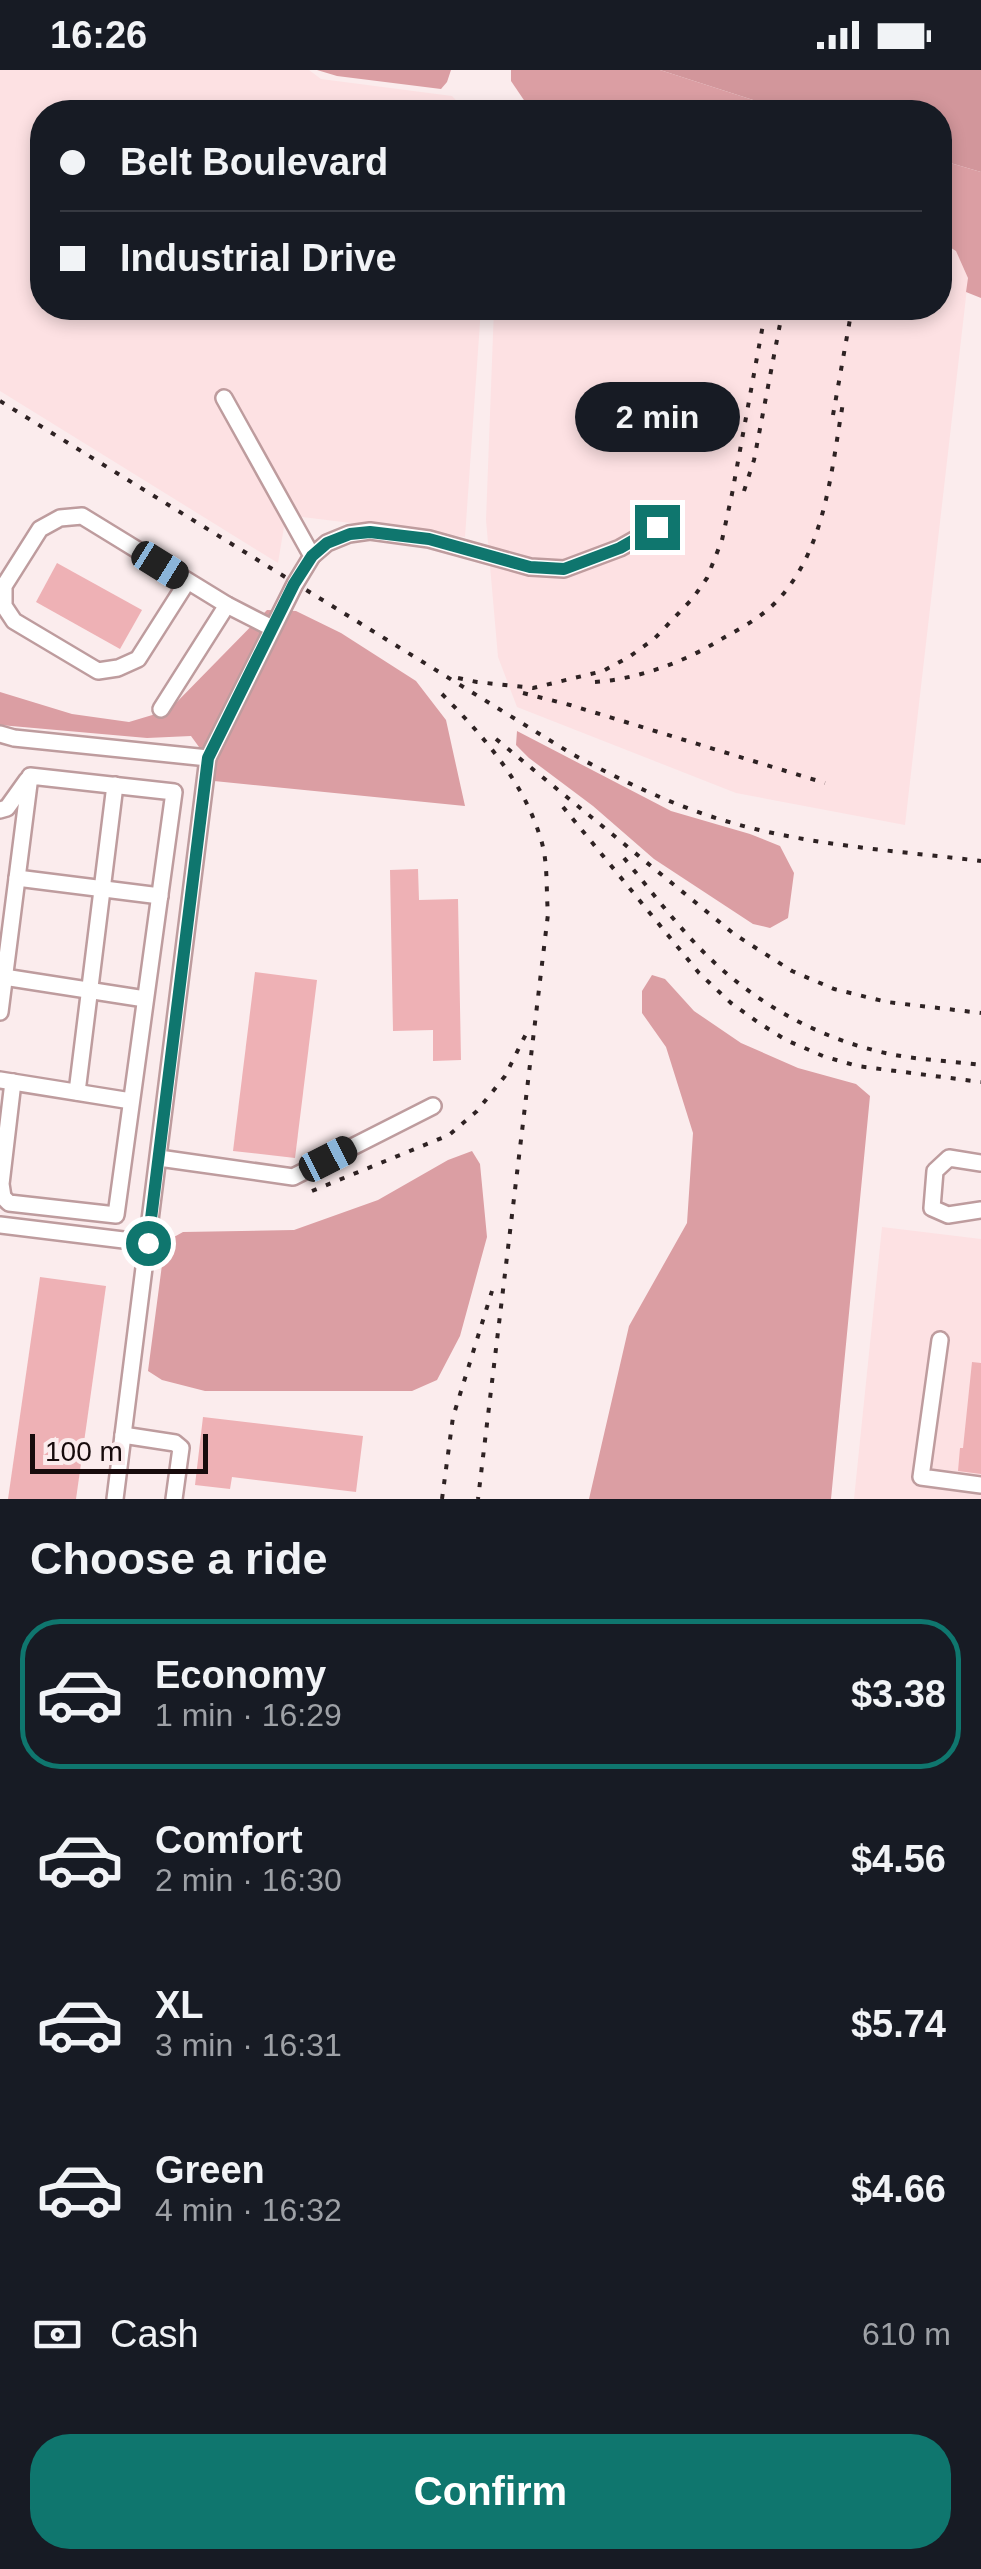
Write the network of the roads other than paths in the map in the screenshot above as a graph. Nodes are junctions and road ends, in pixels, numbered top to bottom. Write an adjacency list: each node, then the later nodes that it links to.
1 (224, 398): 3 (street)
2 (657, 527): 3 (street)
3 (312, 556): 6 (street)
4 (186, 582): 4 (street); 5 (street)
5 (226, 606): 6 (street); 7 (street)
6 (272, 628): 9 (street)
7 (161, 709)
8 (0, 734): 9 (street)
9 (208, 758): 24 (street)
10 (30, 776): 11 (street); 12 (street); 13 (street)
11 (115, 785): 14 (street); 15 (street)
12 (0, 810)
13 (17, 878): 14 (street); 16 (street)
14 (102, 889): 15 (street); 17 (street)
15 (160, 896): 18 (street)
16 (4, 977): 17 (street); 19 (street)
17 (90, 990): 18 (street); 21 (street)
18 (145, 1000): 22 (street)
19 (0, 1012)
20 (6, 1081): 21 (street); 22 (street)
21 (77, 1092): 22 (street)
22 (131, 1101)
23 (433, 1106): 24 (street)
24 (158, 1158): 28 (street)
25 (981, 1162): 26 (street)
26 (981, 1210)
27 (0, 1225): 28 (street)
28 (148, 1243): 30 (street)
29 (940, 1340): 31 (street)
30 (123, 1435): 32 (street); 33 (street)
31 (981, 1486)
32 (115, 1499)
33 (174, 1499)

